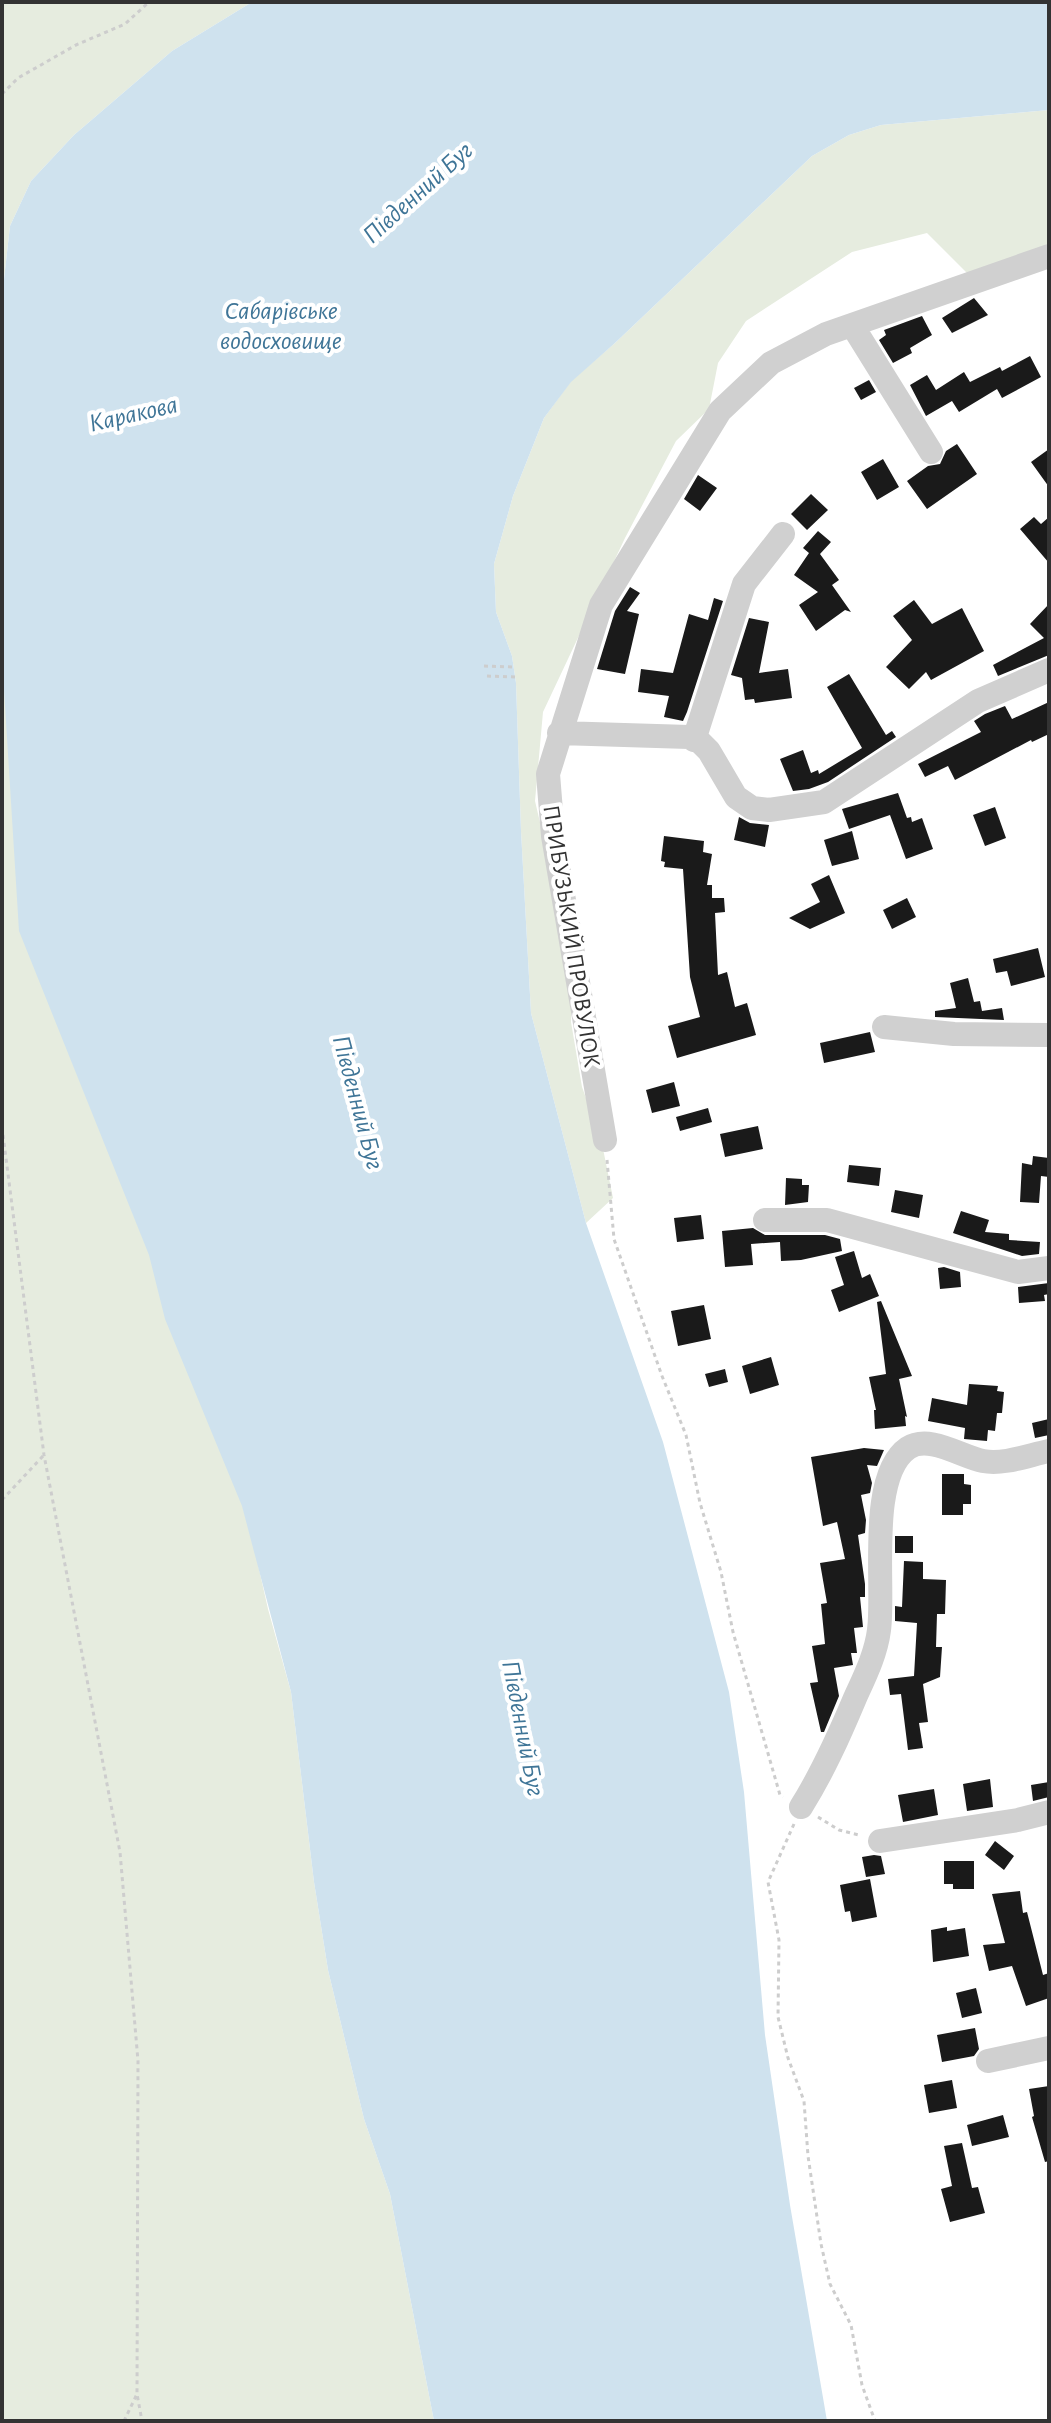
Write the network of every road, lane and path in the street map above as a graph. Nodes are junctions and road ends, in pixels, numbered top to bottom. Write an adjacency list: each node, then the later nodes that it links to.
1 (149, 2): 2 (path)
2 (2, 94)
3 (1049, 256): 4 (street, ПРИБУЗЬКИЙ ПРОВУЛОК)
4 (852, 325): 5 (street); 12 (street, ПРИБУЗЬКИЙ ПРОВУЛОК)
5 (931, 452)
6 (783, 534): 13 (street)
7 (484, 666): 8 (path)
8 (514, 667)
9 (1049, 670): 13 (street)
10 (487, 676): 11 (path)
11 (515, 677)
12 (559, 733): 13 (street); 17 (street, ПРИБУЗЬКИЙ ПРОВУЛОК)
13 (694, 740)
14 (884, 1027): 15 (street)
15 (1049, 1035)
16 (2, 1127): 21 (path)
17 (605, 1140): 23 (path)
18 (765, 1220): 19 (street)
19 (1049, 1268)
20 (1049, 1451): 23 (street)
21 (44, 1455): 22 (path); 28 (path)
22 (2, 1500)
23 (801, 1807): 31 (path)
24 (1049, 1812): 25 (street)
25 (880, 1841)
26 (1049, 2048): 27 (street)
27 (988, 2061)
28 (137, 2394): 29 (path); 30 (path)
29 (124, 2421)
30 (142, 2421)
31 (875, 2421)

